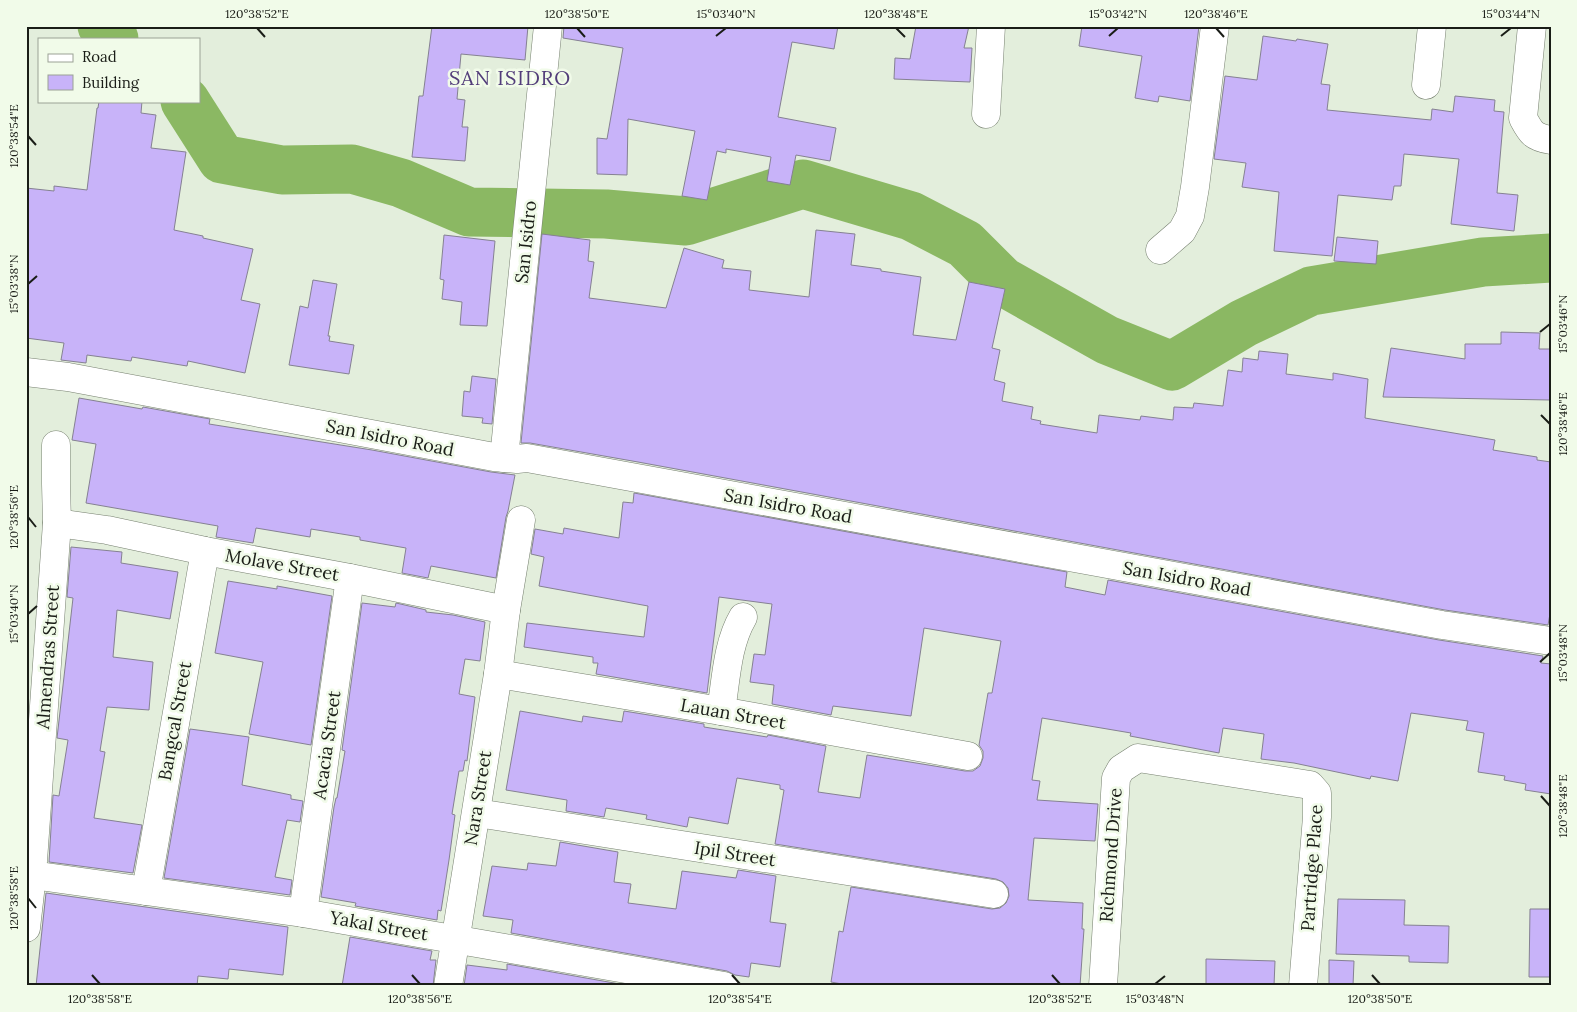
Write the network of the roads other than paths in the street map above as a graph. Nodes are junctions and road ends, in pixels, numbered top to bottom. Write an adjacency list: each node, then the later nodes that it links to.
1 (548, 26): 13 (street, San Isidro)
2 (991, 26): 8 (street)
3 (1215, 26): 10 (street)
4 (1432, 26): 7 (street)
5 (1533, 26): 6 (street); 9 (street)
6 (1551, 28)
7 (1426, 85)
8 (986, 114)
9 (1551, 140)
10 (1160, 250)
11 (26, 372): 13 (street, San Isidro Road)
12 (56, 445): 15 (street, Almendras Street)
13 (504, 458): 20 (street, San Isidro Road)
14 (521, 520): 18 (street, Nara Street)
15 (58, 523): 16 (street, Molave Street); 26 (street, Almendras Street)
16 (205, 551): 17 (street, Molave Street); 27 (street, Bangcal Street)
17 (350, 578): 18 (street, Molave Street); 29 (street, Acacia Street)
18 (506, 610): 21 (street, Nara Street)
19 (743, 617): 22 (street)
20 (1551, 641)
21 (498, 674): 22 (street, Lauan Street); 25 (street, Nara Street)
22 (721, 711): 23 (street, Lauan Street)
23 (968, 756)
24 (1278, 780): 34 (street, Richmond Drive); 35 (street, Partridge Place)
25 (477, 813): 28 (street, Ipil Street); 31 (street, Nara Street)
26 (32, 875): 27 (street, Yakal Street); 30 (street, Almendras Street)
27 (146, 891): 29 (street, Yakal Street)
28 (994, 894)
29 (303, 913): 31 (street, Yakal Street)
30 (26, 928)
31 (454, 940): 32 (street, Nara Street); 33 (street, Yakal Street)
32 (448, 986)
33 (724, 986)
34 (1103, 986)
35 (1303, 986)

